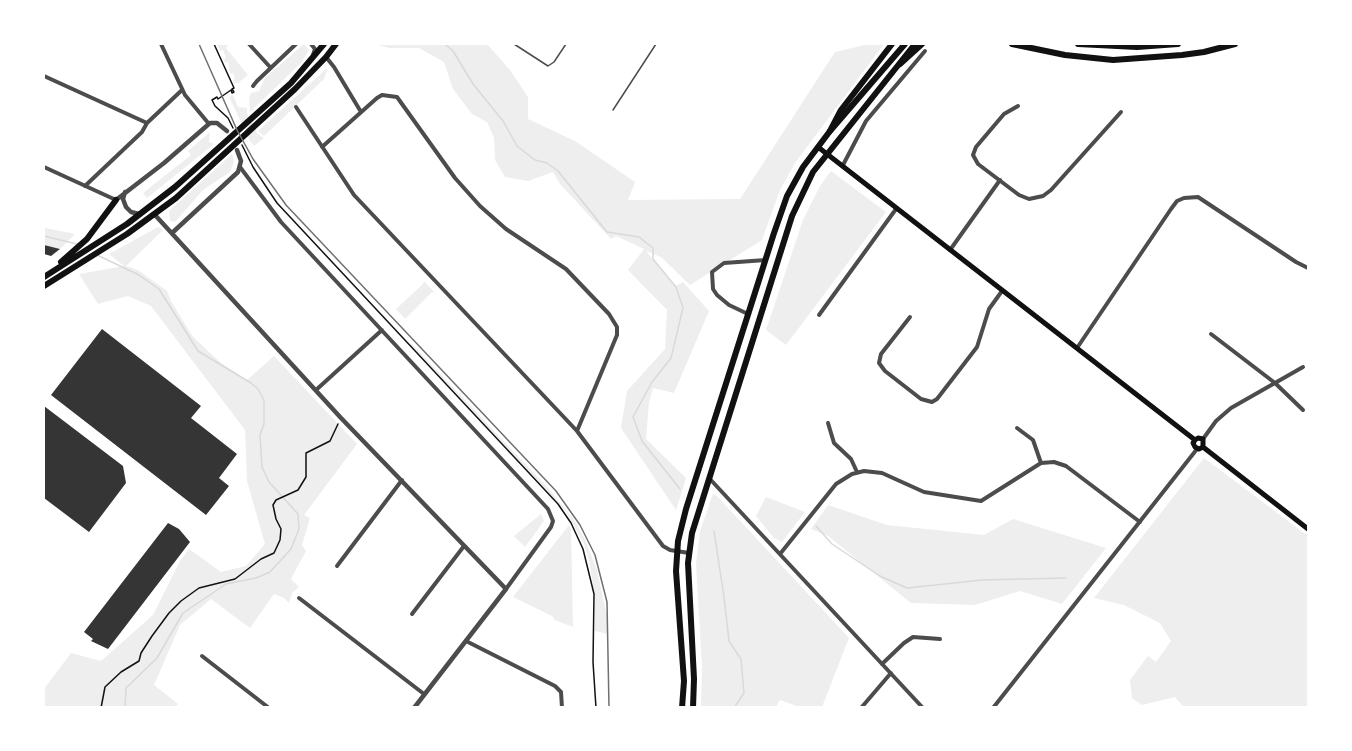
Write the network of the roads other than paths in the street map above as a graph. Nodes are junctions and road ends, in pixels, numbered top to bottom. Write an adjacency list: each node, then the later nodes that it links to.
1 (161, 44): 27 (street)
2 (249, 44): 23 (street)
3 (296, 44): 23 (street)
4 (311, 44): 20 (street)
5 (318, 44): 20 (main road)
6 (324, 44): 24 (main road)
7 (336, 44): 21 (main road)
8 (514, 44): 9 (lane)
9 (566, 44)
10 (656, 44): 30 (lane)
11 (892, 44): 36 (main road)
12 (905, 44): 36 (main road)
13 (915, 44): 22 (main road)
14 (922, 44): 22 (main road)
15 (1012, 44): 18 (main road)
16 (1078, 44): 17 (main road)
17 (1178, 44)
18 (1235, 44)
19 (926, 51): 41 (street)
20 (313, 56): 24 (main road)
21 (326, 57): 31 (street); 39 (main road)
22 (900, 64): 40 (main road)
23 (270, 68): 26 (street)
24 (305, 69): 48 (main road)
25 (44, 76): 33 (street)
26 (253, 86)
27 (182, 90): 33 (street); 34 (street)
28 (1018, 106): 44 (street)
29 (296, 107): 37 (street)
30 (613, 111)
31 (361, 112): 37 (street); 70 (street)
32 (1122, 112): 44 (street)
33 (147, 123): 45 (street)
34 (209, 124): 35 (street); 46 (street)
35 (227, 131)
36 (830, 131): 38 (main road)
37 (322, 147): 70 (street)
38 (818, 147): 40 (main road); 53 (main road)
39 (233, 150): 43 (street); 49 (main road)
40 (826, 153): 41 (main road); 76 (main road)
41 (843, 165): 47 (main road)
42 (44, 167): 45 (street)
43 (240, 167): 50 (street); 61 (street)
44 (1000, 180): 51 (street)
45 (85, 186): 46 (street)
46 (119, 201): 48 (street); 52 (main road)
47 (896, 209): 51 (main road); 59 (street)
48 (139, 214): 52 (main road)
49 (155, 214): 50 (street); 56 (main road)
50 (172, 233): 66 (street)
51 (950, 251): 57 (main road)
52 (75, 254): 55 (main road)
53 (766, 260): 58 (main road); 58 (street)
54 (1308, 268): 63 (street)
55 (44, 277)
56 (44, 286)
57 (1002, 291): 60 (street); 63 (main road)
58 (748, 315): 81 (main road)
59 (819, 315)
60 (910, 317)
61 (382, 330): 66 (street); 85 (street)
62 (1211, 334): 65 (street)
63 (1077, 349): 71 (main road)
64 (1303, 367): 65 (street)
65 (1275, 383): 67 (street); 72 (street)
66 (316, 390): 77 (street)
67 (1303, 410)
68 (828, 423): 75 (street)
69 (1017, 428): 74 (street)
70 (577, 431): 81 (street)
71 (1195, 440): 72 (main road); 73 (main road)
72 (1203, 440): 73 (main road)
73 (1200, 448): 78 (street); 79 (main road)
74 (1041, 463): 75 (street); 78 (street)
75 (857, 472): 83 (street)
76 (709, 478): 82 (main road); 83 (street)
77 (402, 480): 80 (street); 84 (street)
78 (1140, 522): 101 (street)
79 (1308, 529)
80 (464, 546): 85 (street); 87 (street)
81 (677, 551): 82 (street); 97 (main road)
82 (689, 553): 98 (main road)
83 (780, 554): 91 (street)
84 (337, 566)
85 (506, 589): 89 (street)
86 (299, 598): 93 (street)
87 (412, 614)
88 (940, 639): 91 (street)
89 (466, 641): 93 (street); 96 (street)
90 (202, 656): 94 (street)
91 (882, 664): 92 (street)
92 (891, 673): 99 (street); 100 (street)
93 (424, 694): 95 (street)
94 (269, 708)
95 (414, 708)
96 (562, 708)
97 (682, 708)
98 (693, 708)
99 (861, 708)
100 (923, 708)
101 (993, 708)

